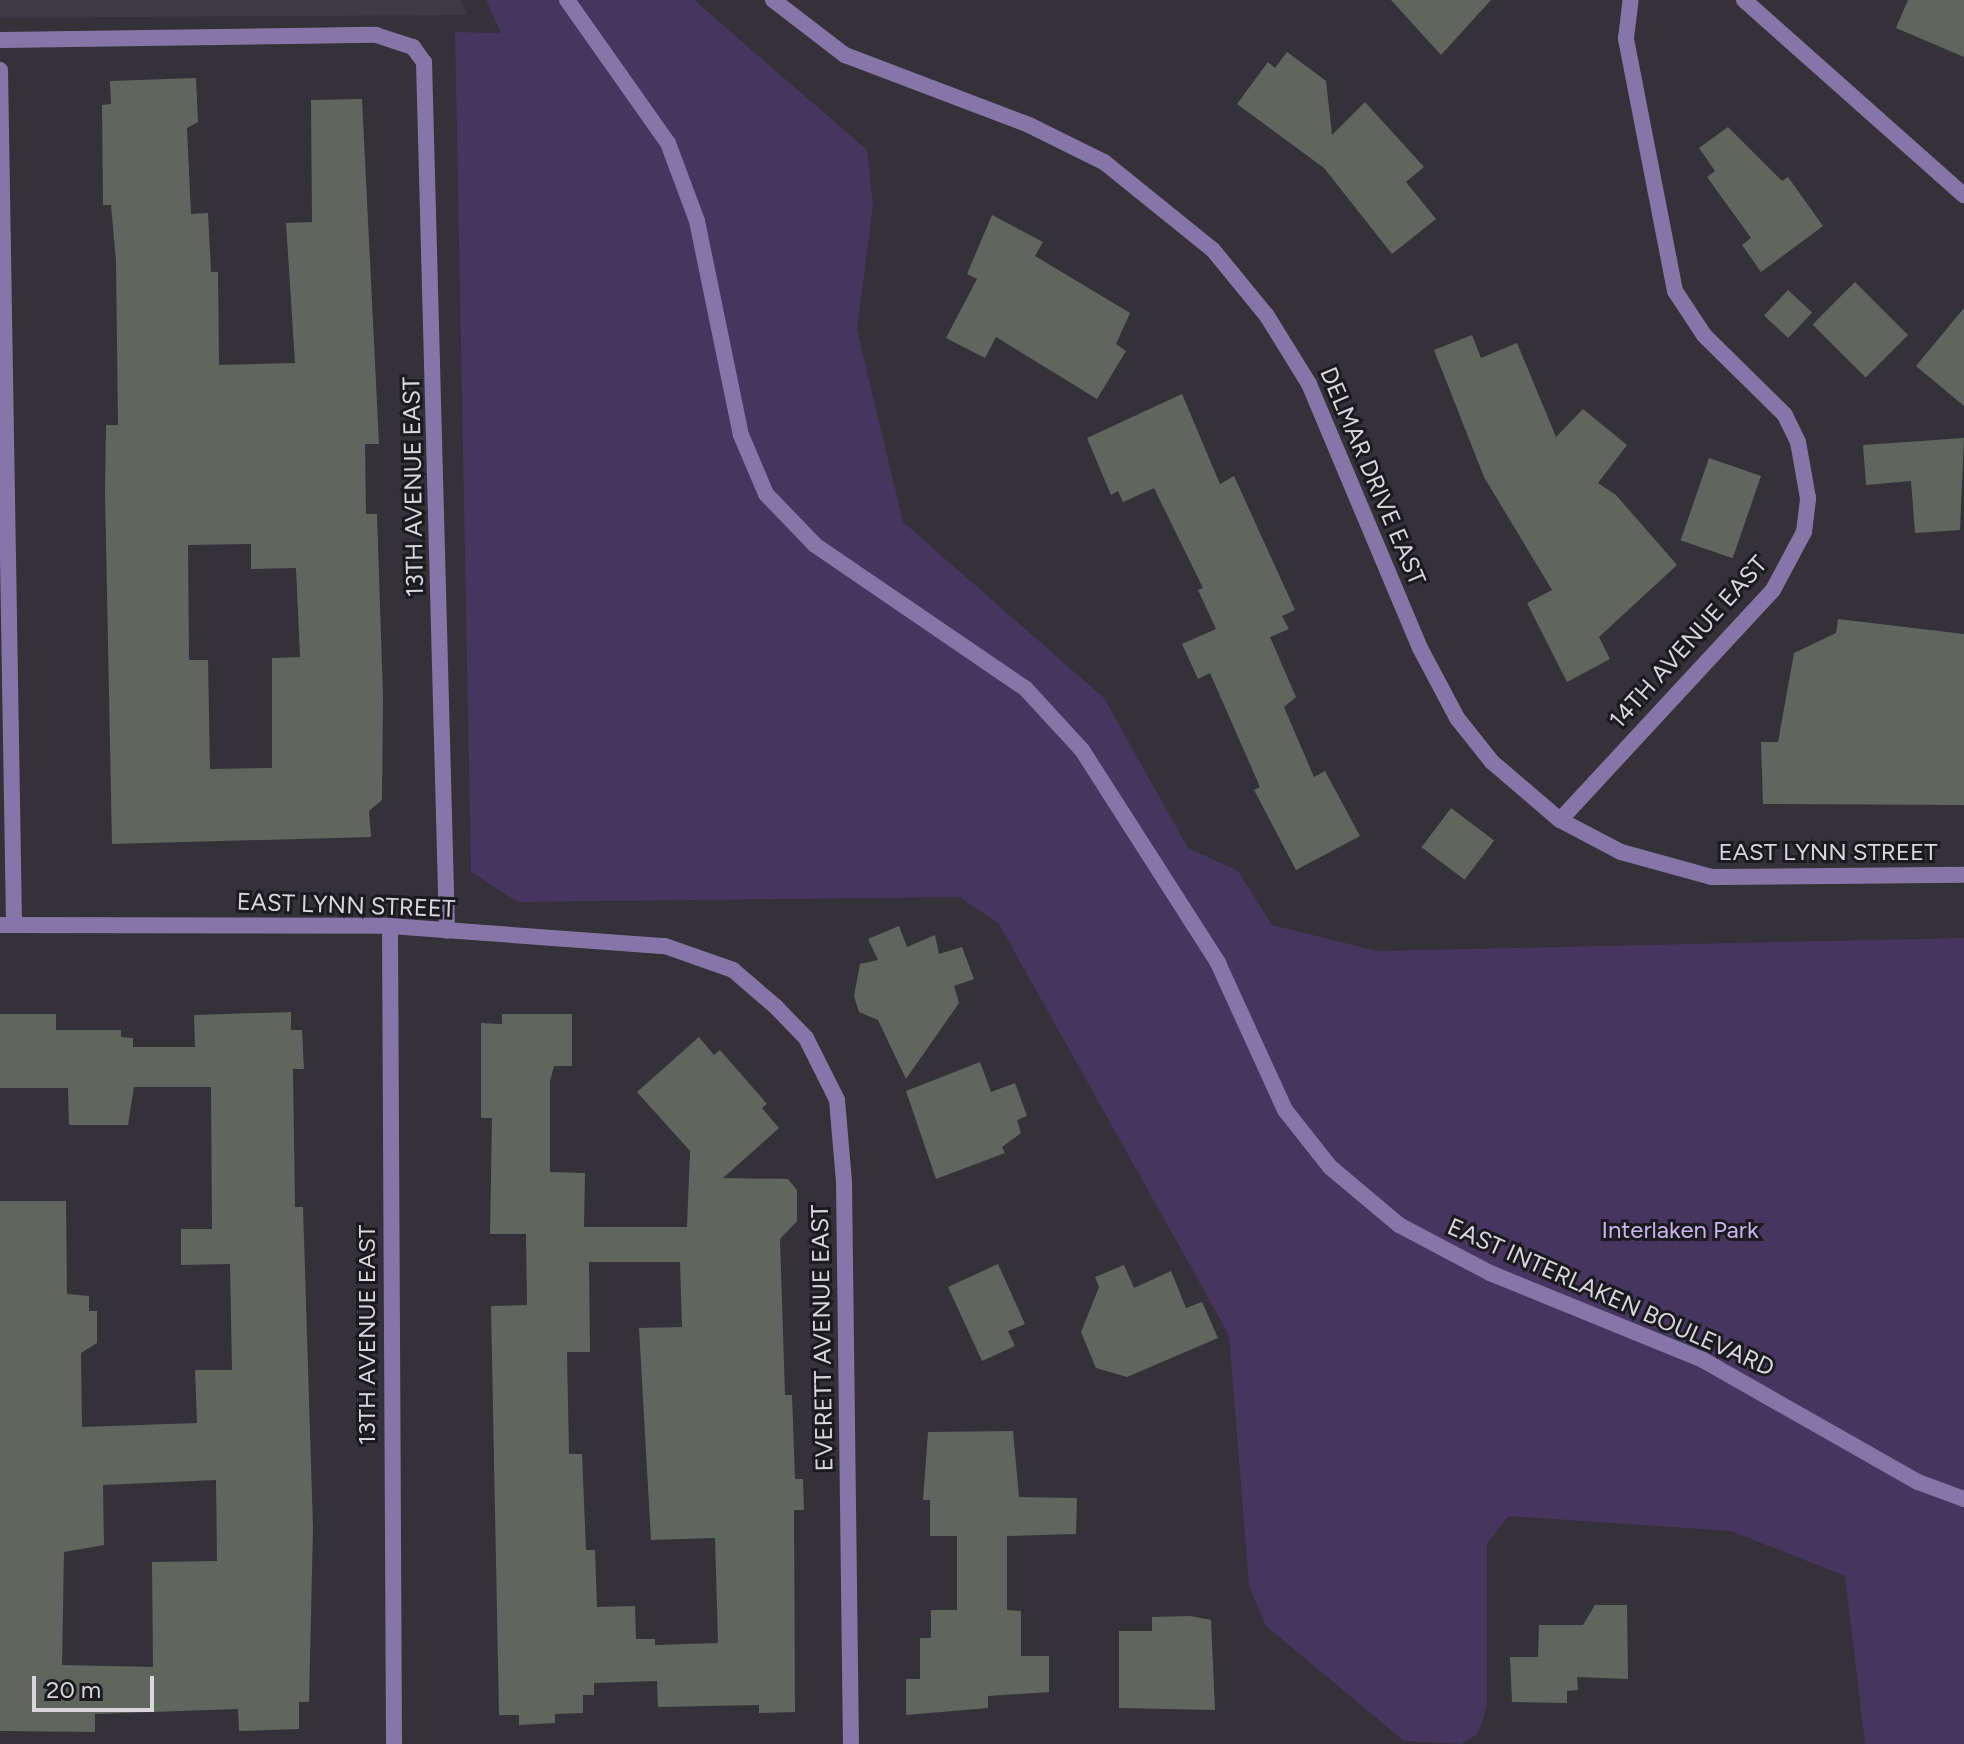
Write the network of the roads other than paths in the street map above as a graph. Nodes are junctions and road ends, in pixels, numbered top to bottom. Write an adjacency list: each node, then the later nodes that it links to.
1 (567, 0): 14 (street, EAST INTERLAKEN BOULEVARD)
2 (773, 0): 8 (street, DELMAR DRIVE EAST)
3 (1631, 0): 8 (street, 14TH AVENUE EAST)
4 (1744, 0): 7 (street)
5 (0, 40): 12 (street, 13TH AVENUE EAST)
6 (0, 70): 10 (street)
7 (1964, 195)
8 (1560, 820): 9 (street, EAST LYNN STREET)
9 (1964, 875)
10 (7, 925): 11 (street, EAST LYNN STREET)
11 (390, 926): 12 (street, EAST LYNN STREET); 15 (street, 13TH AVENUE EAST)
12 (447, 931): 13 (street, EAST LYNN STREET)
13 (733, 970): 16 (street, EVERETT AVENUE EAST)
14 (1964, 1499)
15 (394, 1744)
16 (851, 1744)

